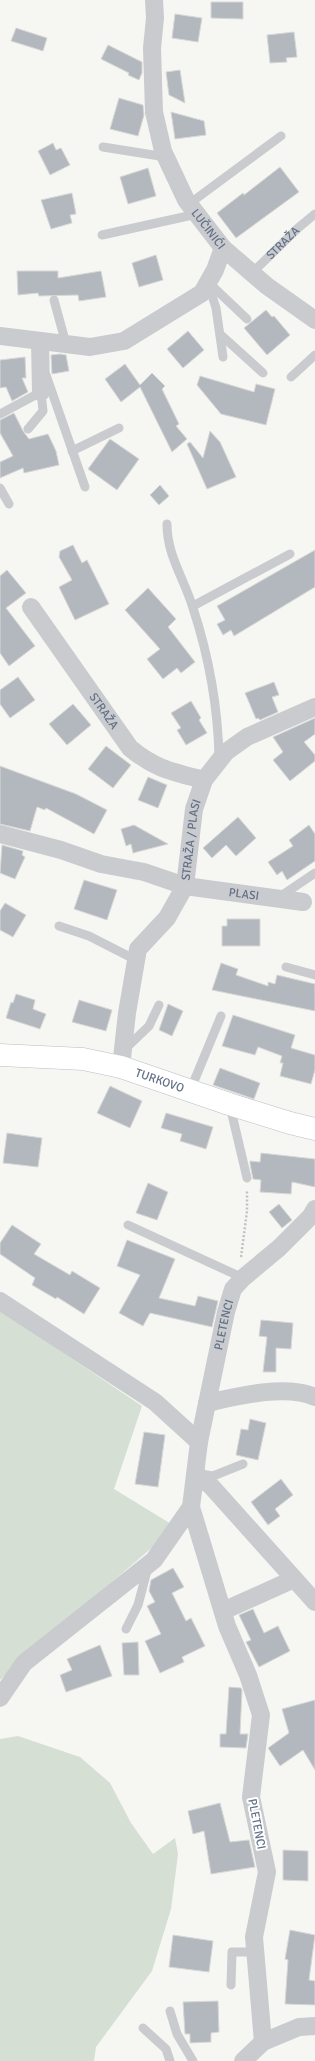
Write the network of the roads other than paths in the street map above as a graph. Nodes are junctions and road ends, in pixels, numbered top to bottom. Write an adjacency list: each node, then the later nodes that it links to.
1 (154, 0): 4 (street, LUČINIĆI)
2 (281, 136): 5 (lane)
3 (103, 147): 4 (lane)
4 (166, 157): 5 (street, LUČINIĆI)
5 (193, 209): 7 (lane); 8 (street, LUČINIĆI)
6 (315, 214): 9 (lane, STRAŽA)
7 (102, 235)
8 (223, 248): 9 (street); 10 (street, LUČINIĆI)
9 (252, 273): 12 (street)
10 (208, 282): 13 (lane); 14 (lane); 17 (street, LUČINIĆI)
11 (54, 300): 17 (lane)
12 (313, 315)
13 (247, 319)
14 (221, 335): 19 (lane); 21 (lane)
15 (0, 336): 16 (street, LUČINIĆI)
16 (40, 341): 17 (street, LUČINIĆI); 20 (street)
17 (66, 344)
18 (315, 355): 22 (lane)
19 (223, 357)
20 (41, 362): 23 (street); 27 (lane)
21 (263, 373)
22 (290, 377)
23 (42, 392): 24 (lane); 26 (lane)
24 (0, 414)
25 (119, 428): 27 (lane)
26 (28, 429)
27 (72, 451): 28 (lane)
28 (85, 487)
29 (0, 488): 30 (lane)
30 (9, 504)
31 (167, 524): 33 (lane)
32 (290, 554): 33 (lane)
33 (193, 606): 36 (lane)
34 (31, 607): 37 (street, STRAŽA)
35 (315, 708): 36 (street, STRAŽA / PLASI)
36 (219, 761): 37 (street, STRAŽA / PLASI)
37 (204, 780): 40 (street, STRAŽA / PLASI)
38 (0, 834): 40 (street)
39 (315, 874): 41 (lane)
40 (185, 886): 41 (street, PLASI); 44 (street, STRAŽA / PLASI)
41 (276, 899): 42 (street, PLASI)
42 (309, 903)
43 (59, 926): 44 (lane)
44 (136, 960): 50 (street, STRAŽA / PLASI)
45 (286, 967): 46 (lane)
46 (315, 975)
47 (158, 1005): 50 (lane)
48 (221, 1016): 51 (lane)
49 (0, 1055): 50 (main road, TURKOVO)
50 (122, 1059): 51 (main road, TURKOVO)
51 (190, 1091): 52 (main road, TURKOVO)
52 (229, 1104): 53 (main road, TURKOVO); 54 (lane)
53 (315, 1129)
54 (247, 1178)
55 (315, 1209): 57 (street, PLETENCI)
56 (128, 1225): 57 (lane)
57 (243, 1278): 60 (street, PLETENCI)
58 (0, 1301): 61 (street)
59 (315, 1397): 60 (street)
60 (207, 1403): 61 (street, PLETENCI)
61 (199, 1442): 63 (street, PLETENCI)
62 (243, 1464): 63 (lane)
63 (196, 1474): 64 (street, PLETENCI); 66 (street)
64 (191, 1507): 65 (street, PLETENCI); 68 (street, PLETENCI)
65 (149, 1563): 69 (lane); 70 (street, PLETENCI)
66 (294, 1579): 67 (street); 68 (street)
67 (315, 1602)
68 (223, 1611): 71 (street, PLETENCI)
69 (126, 1629)
70 (0, 1698)
71 (256, 1952): 72 (lane); 76 (street, PLETENCI)
72 (231, 1985)
73 (170, 2011): 78 (lane)
74 (315, 2026): 76 (street)
75 (144, 2028): 77 (lane)
76 (263, 2042): 79 (street)
77 (170, 2061)
78 (193, 2061)
79 (243, 2061)

